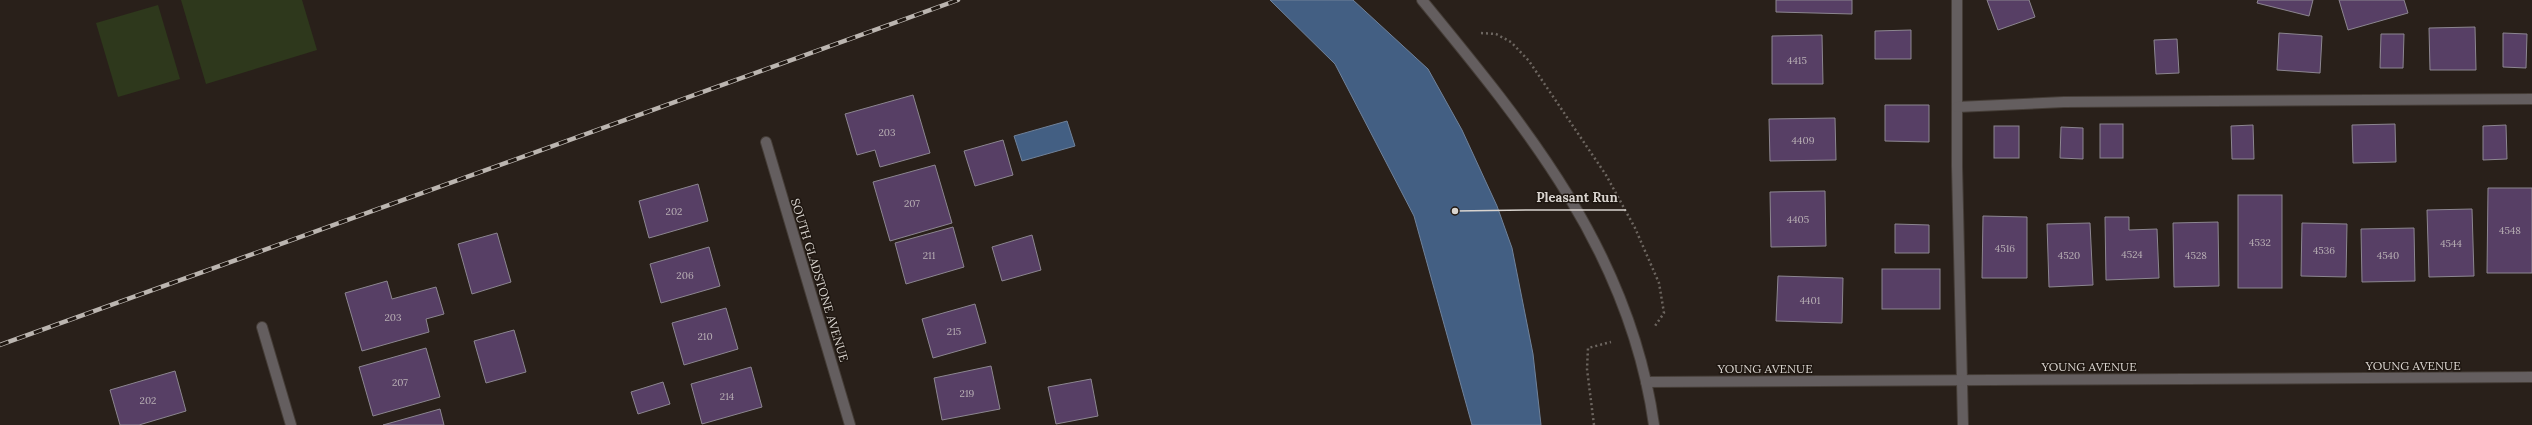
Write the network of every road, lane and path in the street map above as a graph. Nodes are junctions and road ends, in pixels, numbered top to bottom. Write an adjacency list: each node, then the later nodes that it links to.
1 (1422, 0): 9 (street)
2 (1957, 0): 4 (street)
3 (2532, 99): 4 (street)
4 (1957, 107): 8 (street)
5 (766, 142): 11 (street, SOUTH GLADSTONE AVENUE)
6 (262, 327): 10 (street)
7 (2532, 377): 8 (street, YOUNG AVENUE)
8 (1963, 380): 9 (street, YOUNG AVENUE); 13 (street)
9 (1646, 382): 12 (street)
10 (291, 425)
11 (850, 425)
12 (1654, 425)
13 (1963, 425)

